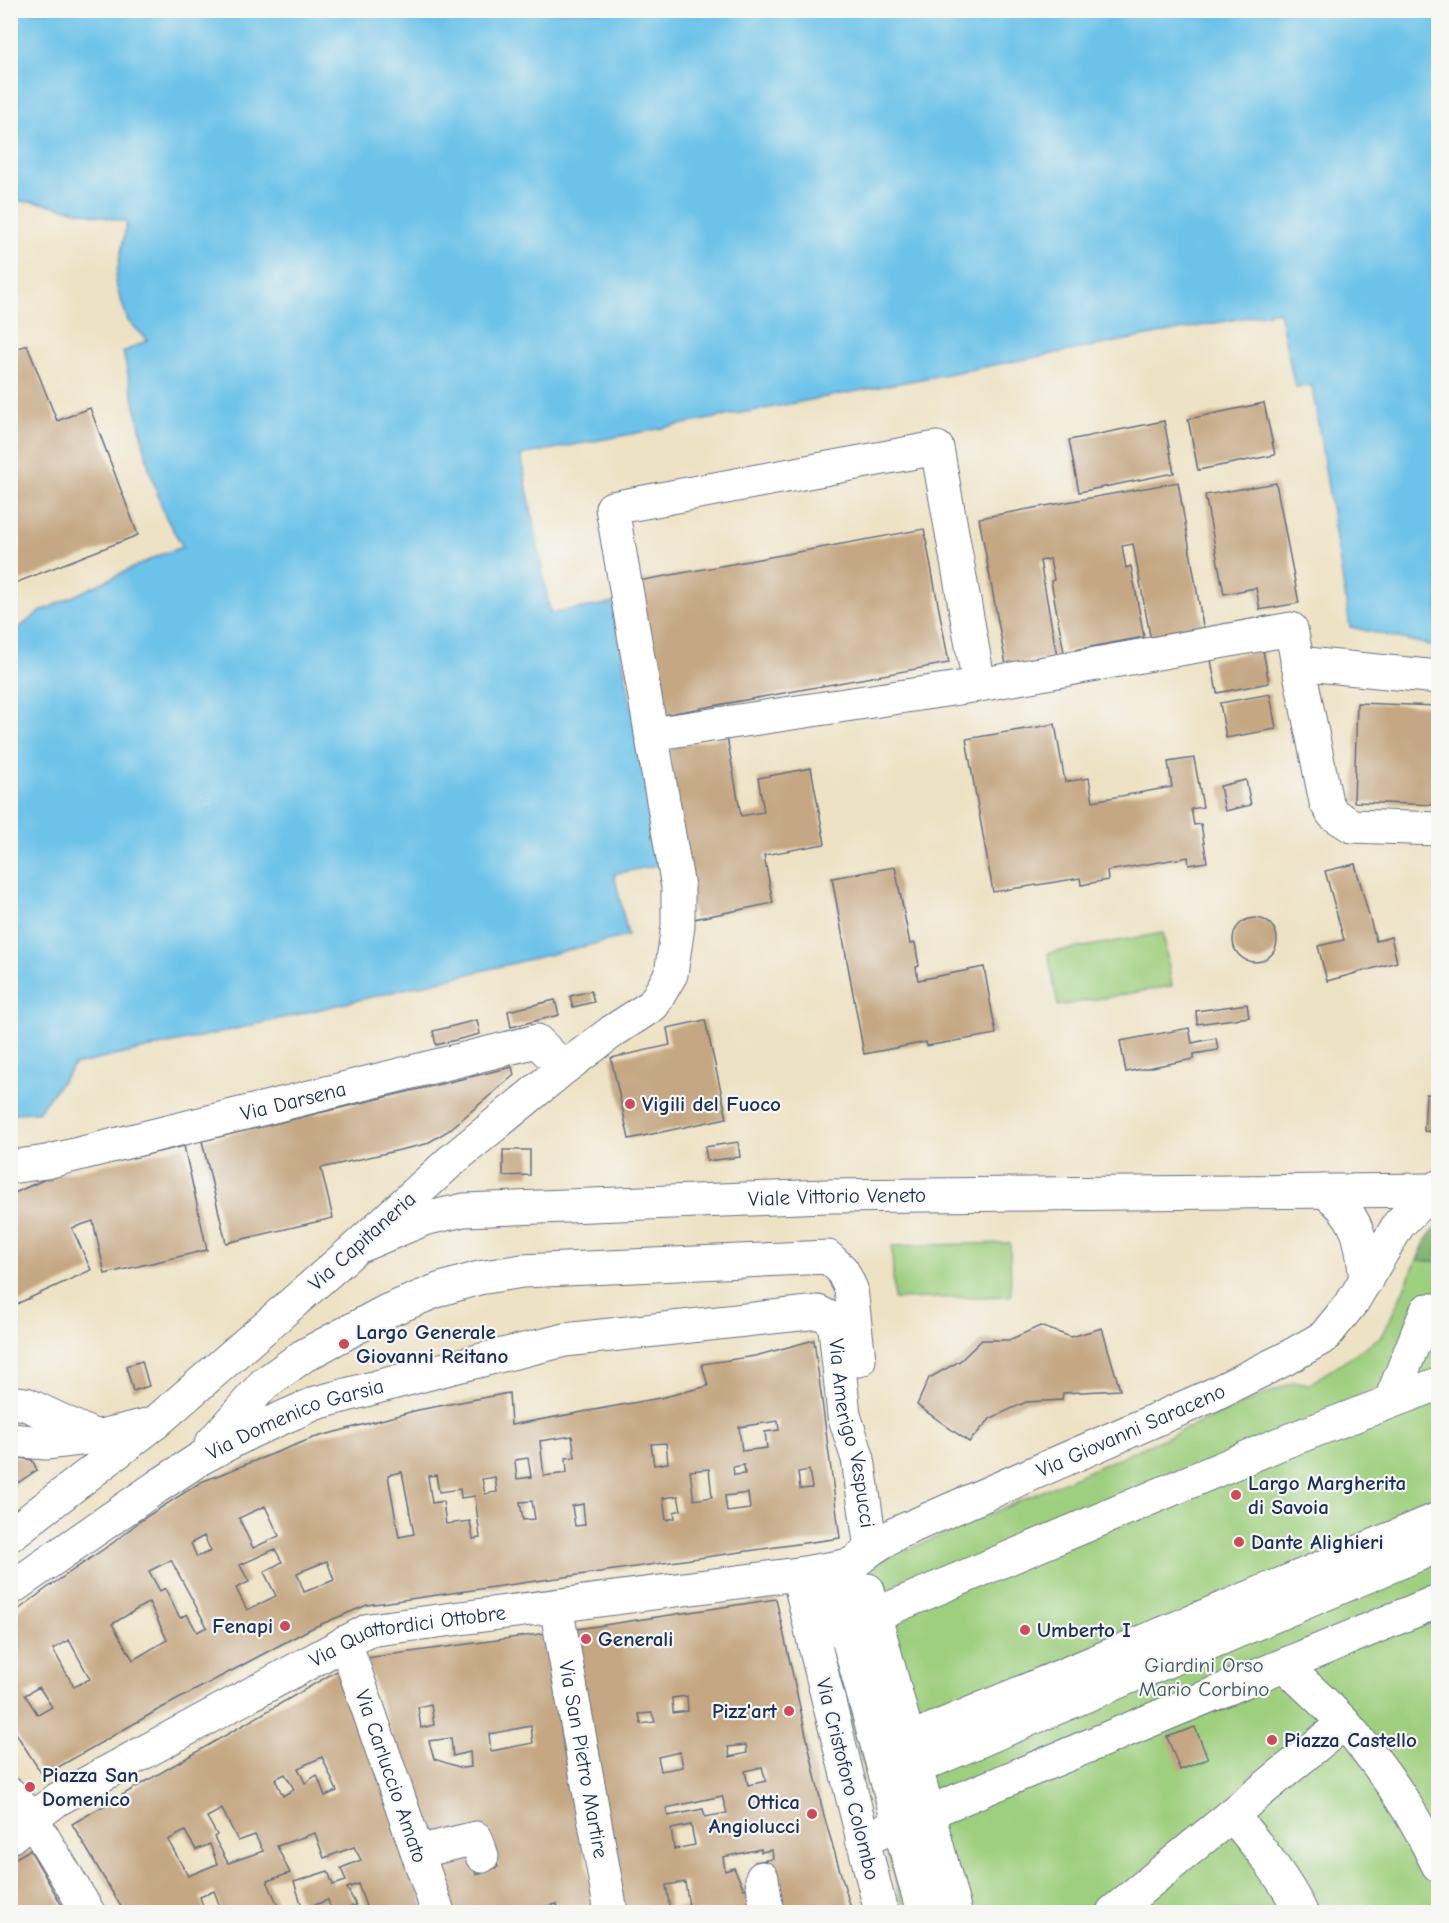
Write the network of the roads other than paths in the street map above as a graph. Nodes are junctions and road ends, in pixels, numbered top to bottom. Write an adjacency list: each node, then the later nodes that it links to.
1 (1297, 663): 2 (street); 3 (street); 5 (street)
2 (1438, 677)
3 (979, 685): 4 (street); 4 (street, Via Capitaneria)
4 (651, 734): 6 (street, Via Capitaneria)
5 (1438, 829)
6 (564, 1068): 7 (street, Via Darsena); 10 (street, Via Capitaneria)
7 (10, 1167)
8 (1436, 1188): 9 (street, Viale Vittorio Veneto); 11 (street, Via Giovanni Saraceno)
9 (1324, 1191): 10 (street, Viale Vittorio Veneto); 11 (street)
10 (357, 1247): 17 (street, Via Capitaneria)
11 (1366, 1281): 25 (street, Via Giovanni Saraceno)
12 (1438, 1310): 16 (street)
13 (830, 1318): 20 (street, Via Domenico Garsia); 21 (street, Via Amerigo Vespucci)
14 (1438, 1384): 16 (street)
15 (10, 1402): 18 (street)
16 (1390, 1402): 30 (street)
17 (155, 1423): 18 (street); 23 (street, Via Capitaneria)
18 (96, 1437): 19 (street)
19 (10, 1440)
20 (201, 1458): 21 (street); 27 (street, Via Domenico Garsia)
21 (858, 1459): 25 (street, Via Amerigo Vespucci)
22 (1438, 1519): 35 (street)
23 (10, 1534)
24 (1438, 1546): 35 (street)
25 (861, 1557): 26 (street, Via Quattordici Ottobre); 32 (street)
26 (798, 1574): 28 (street, Via Quattordici Ottobre); 32 (street, Via Cristoforo Colombo)
27 (10, 1589)
28 (556, 1606): 31 (street, Via Quattordici Ottobre); 47 (street, Via San Pietro Martire)
29 (1436, 1607): 33 (street)
30 (874, 1615): 35 (street); 38 (street)
31 (345, 1642): 39 (street, Via Quattordici Ottobre); 41 (street, Via Carluccio Amato)
32 (815, 1646): 40 (street, Via Cristoforo Colombo)
33 (1286, 1666): 34 (street); 38 (street)
34 (1344, 1723): 37 (street); 43 (street)
35 (911, 1754): 38 (street)
36 (10, 1794): 39 (street)
37 (1232, 1815): 52 (street); 53 (street)
38 (913, 1820): 40 (street); 50 (street); 51 (street)
39 (21, 1828): 45 (street)
40 (862, 1840): 49 (street, Via Cristoforo Colombo)
41 (417, 1852): 42 (street); 46 (street, Via Carluccio Amato)
42 (482, 1856)
43 (1438, 1865)
44 (762, 1878): 48 (street)
45 (88, 1912)
46 (438, 1912)
47 (611, 1912)
48 (767, 1912)
49 (881, 1912)
50 (923, 1912)
51 (956, 1912)
52 (1113, 1912)
53 (1301, 1912)

